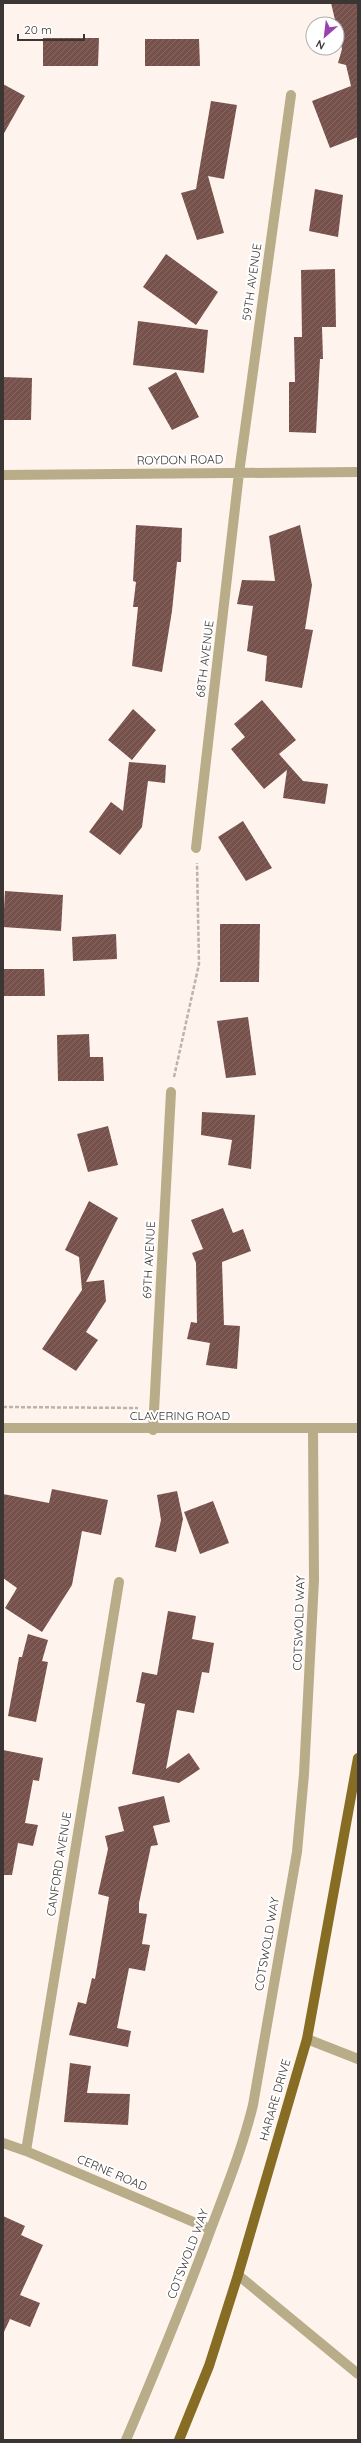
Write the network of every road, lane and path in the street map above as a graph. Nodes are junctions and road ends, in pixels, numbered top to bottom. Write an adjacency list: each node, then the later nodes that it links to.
1 (292, 95): 2 (street, 59TH AVENUE)
2 (239, 472): 3 (street, ROYDON ROAD); 4 (street, ROYDON ROAD); 5 (street, 68TH AVENUE)
3 (358, 472)
4 (3, 475)
5 (196, 848): 6 (path)
6 (171, 1092): 8 (street, 69TH AVENUE)
7 (3, 1407): 8 (path)
8 (154, 1408): 12 (street, 69TH AVENUE)
9 (3, 1428): 12 (street, CLAVERING ROAD)
10 (313, 1428): 11 (street, CLAVERING ROAD); 12 (street, CLAVERING ROAD); 19 (street, COTSWOLD WAY)
11 (358, 1428)
12 (153, 1430)
13 (119, 1582): 18 (street, CANFORD AVENUE)
14 (358, 1758): 15 (main road, HARARE DRIVE)
15 (307, 2039): 16 (street); 20 (main road, HARARE DRIVE)
16 (358, 2059)
17 (3, 2143): 18 (street, CERNE ROAD)
18 (26, 2151): 19 (street, CERNE ROAD)
19 (210, 2229): 22 (street, COTSWOLD WAY)
20 (238, 2275): 21 (street); 23 (main road, HARARE DRIVE)
21 (358, 2374)
22 (126, 2440)
23 (179, 2440)

